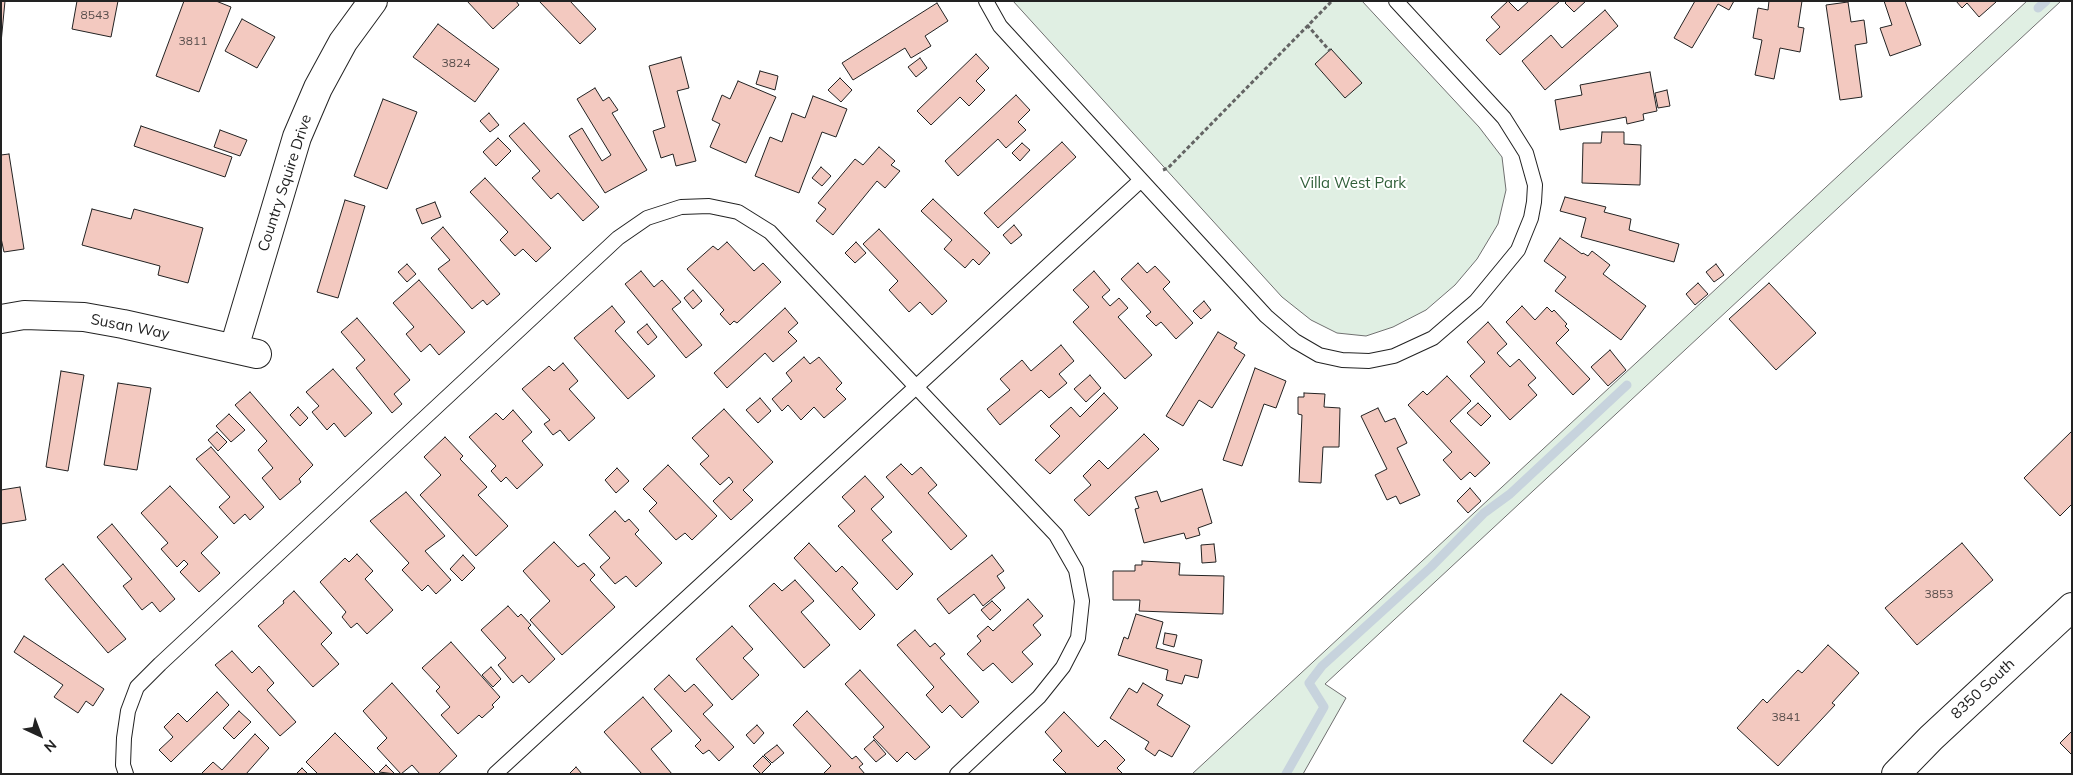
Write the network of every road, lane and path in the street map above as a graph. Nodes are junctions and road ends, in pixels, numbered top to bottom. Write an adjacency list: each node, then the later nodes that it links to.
1 (373, 1): 9 (street, Country Squire Drive)
2 (986, 1): 7 (lane)
3 (1332, 1): 5 (path)
4 (1396, 1): 7 (lane)
5 (1307, 25): 6 (path); 7 (path)
6 (1330, 50)
7 (1140, 181): 10 (lane)
8 (1, 319): 9 (street, Susan Way)
9 (246, 351)
10 (916, 387): 12 (lane); 13 (lane); 14 (lane)
11 (2072, 607): 15 (street, 8350 South)
12 (126, 774)
13 (495, 774)
14 (957, 774)
15 (1896, 774)

